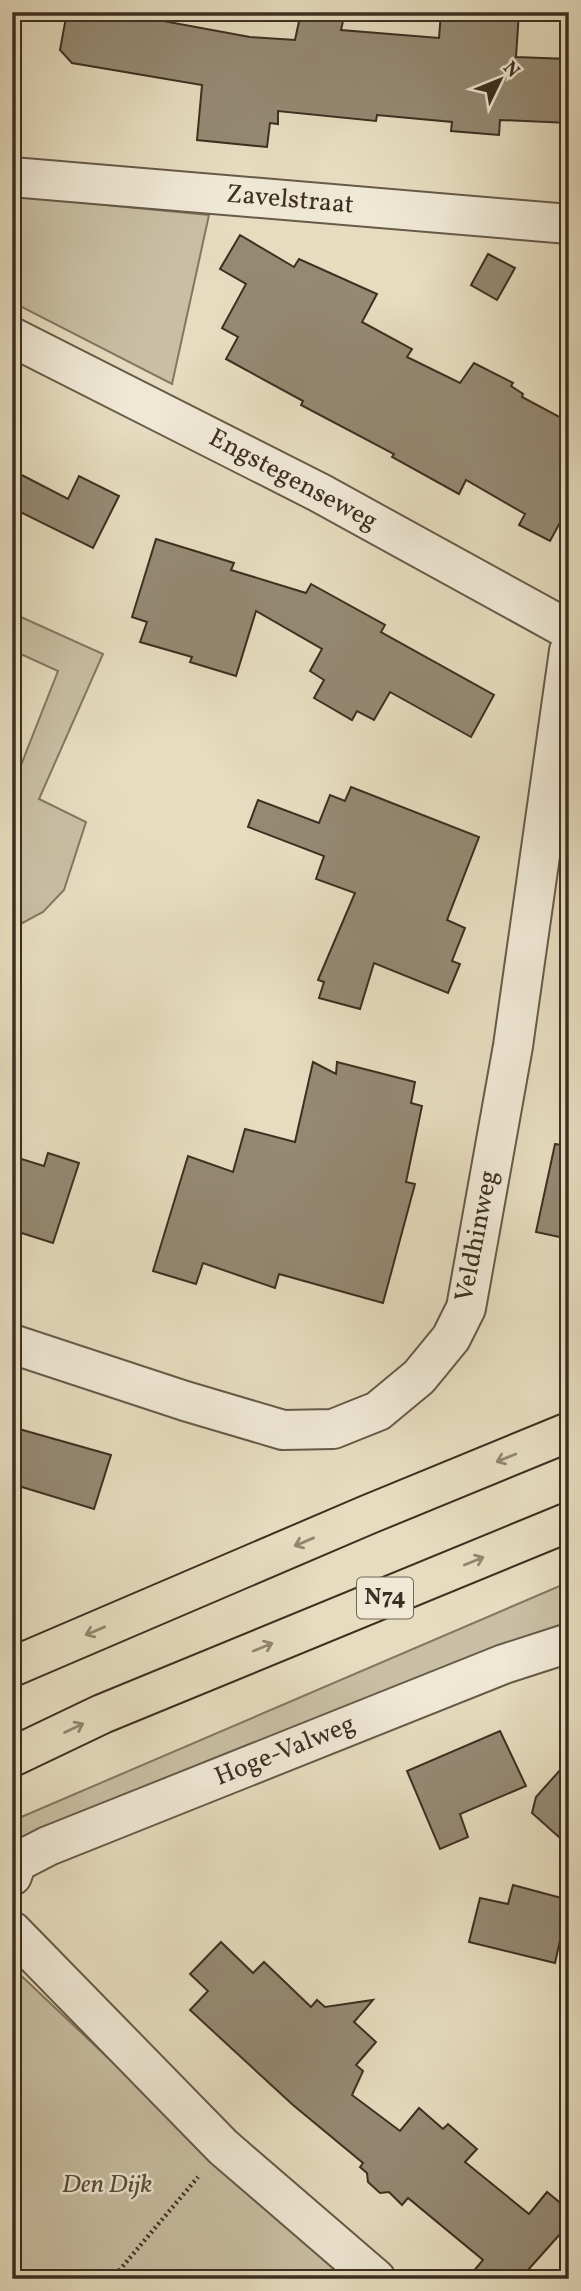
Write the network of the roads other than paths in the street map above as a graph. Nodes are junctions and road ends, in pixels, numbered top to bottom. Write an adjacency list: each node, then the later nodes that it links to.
1 (12, 177): 2 (street, Zavelstraat)
2 (569, 224)
3 (12, 337): 4 (street, Engstegenseweg)
4 (569, 630)
5 (569, 651): 6 (street, Veldhinweg)
6 (12, 1344)
7 (569, 1432): 10 (highway, one-way to 10)
8 (569, 1522): 11 (highway, N74, one-way to 8)
9 (569, 1643): 12 (street, Hoge-Valweg)
10 (12, 1667)
11 (12, 1757)
12 (12, 1876)
13 (12, 1931): 14 (street)
14 (376, 2279)

